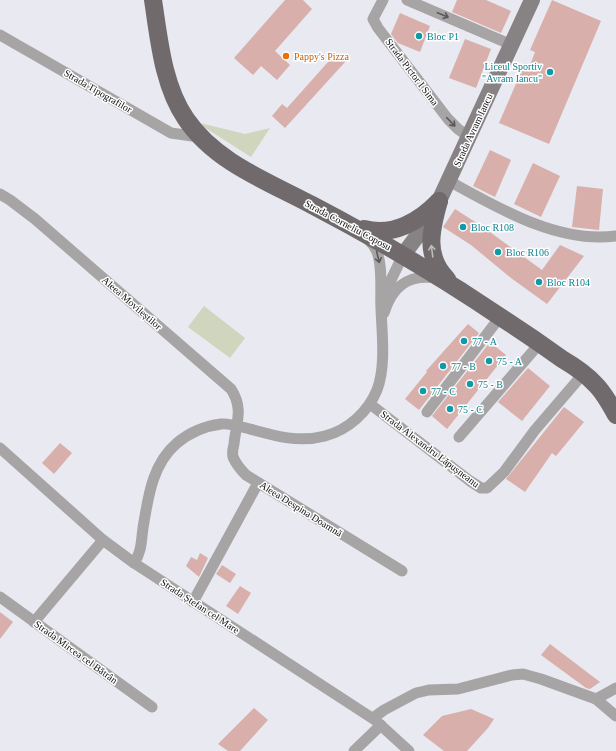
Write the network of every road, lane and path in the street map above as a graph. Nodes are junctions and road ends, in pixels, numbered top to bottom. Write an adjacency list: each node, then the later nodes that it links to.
1 (153, 0): 7 (main road, Strada Corneliu Coposu)
2 (383, 0): 8 (street, Strada Pictor I Sima, one-way to 8)
3 (407, 0): 6 (street, one-way to 6)
4 (532, 0): 6 (street, Strada Avram Iancu)
5 (0, 35): 7 (street, Strada Tipografilor)
6 (512, 45): 8 (street, Strada Avram Iancu)
7 (199, 137): 12 (main road, Strada Corneliu Coposu)
8 (470, 137): 9 (street, Strada Avram Iancu)
9 (449, 181): 11 (street, Strada Avram Iancu); 13 (street)
10 (0, 194): 24 (street, Aleea Movileștilor)
11 (439, 201): 12 (main road); 14 (street, Strada Avram Iancu); 15 (main road, one-way to 11)
12 (354, 227): 14 (main road, Strada Corneliu Coposu); 17 (street, Strada Alexandru Lăpușneanu, one-way to 17)
13 (616, 236)
14 (403, 255): 15 (main road, Strada Corneliu Coposu); 17 (street, Strada Alexandru Lăpușneanu)
15 (451, 284): 16 (main road, Strada Corneliu Coposu); 17 (street, Strada Alexandru Lăpușneanu)
16 (500, 317): 18 (main road, Strada Corneliu Coposu); 22 (street)
17 (382, 322): 21 (street, Strada Alexandru Lăpușneanu)
18 (540, 343): 19 (main road, Strada Corneliu Coposu); 25 (street)
19 (589, 379): 20 (street, Strada Corneliu Coposu); 21 (street, Strada Alexandru Lăpușneanu); 23 (main road)
20 (616, 400)
21 (370, 404): 24 (street, Strada Alexandru Lăpușneanu)
22 (428, 412)
23 (616, 415)
24 (238, 426): 27 (street, Aleea Despina Doamnă); 29 (street, Strada Alexandru Lăpușneanu)
25 (459, 437)
26 (0, 448): 28 (street, Strada Ștefan cel Mare)
27 (258, 483): 30 (street, Aleea Despina Doamnă); 32 (street)
28 (103, 540): 29 (street, Strada Ștefan cel Mare); 33 (street)
29 (134, 563): 32 (street, Strada Ștefan cel Mare)
30 (402, 571)
31 (0, 598): 33 (street, Strada Mircea cel Bătrân)
32 (193, 602): 38 (street, Strada Ștefan cel Mare)
33 (34, 622): 36 (street, Strada Mircea cel Bătrân)
34 (616, 688): 35 (street)
35 (596, 698): 37 (street); 38 (street)
36 (152, 707)
37 (616, 716)
38 (377, 722): 39 (street); 40 (street, Strada Ștefan cel Mare)
39 (354, 751)
40 (409, 751)

